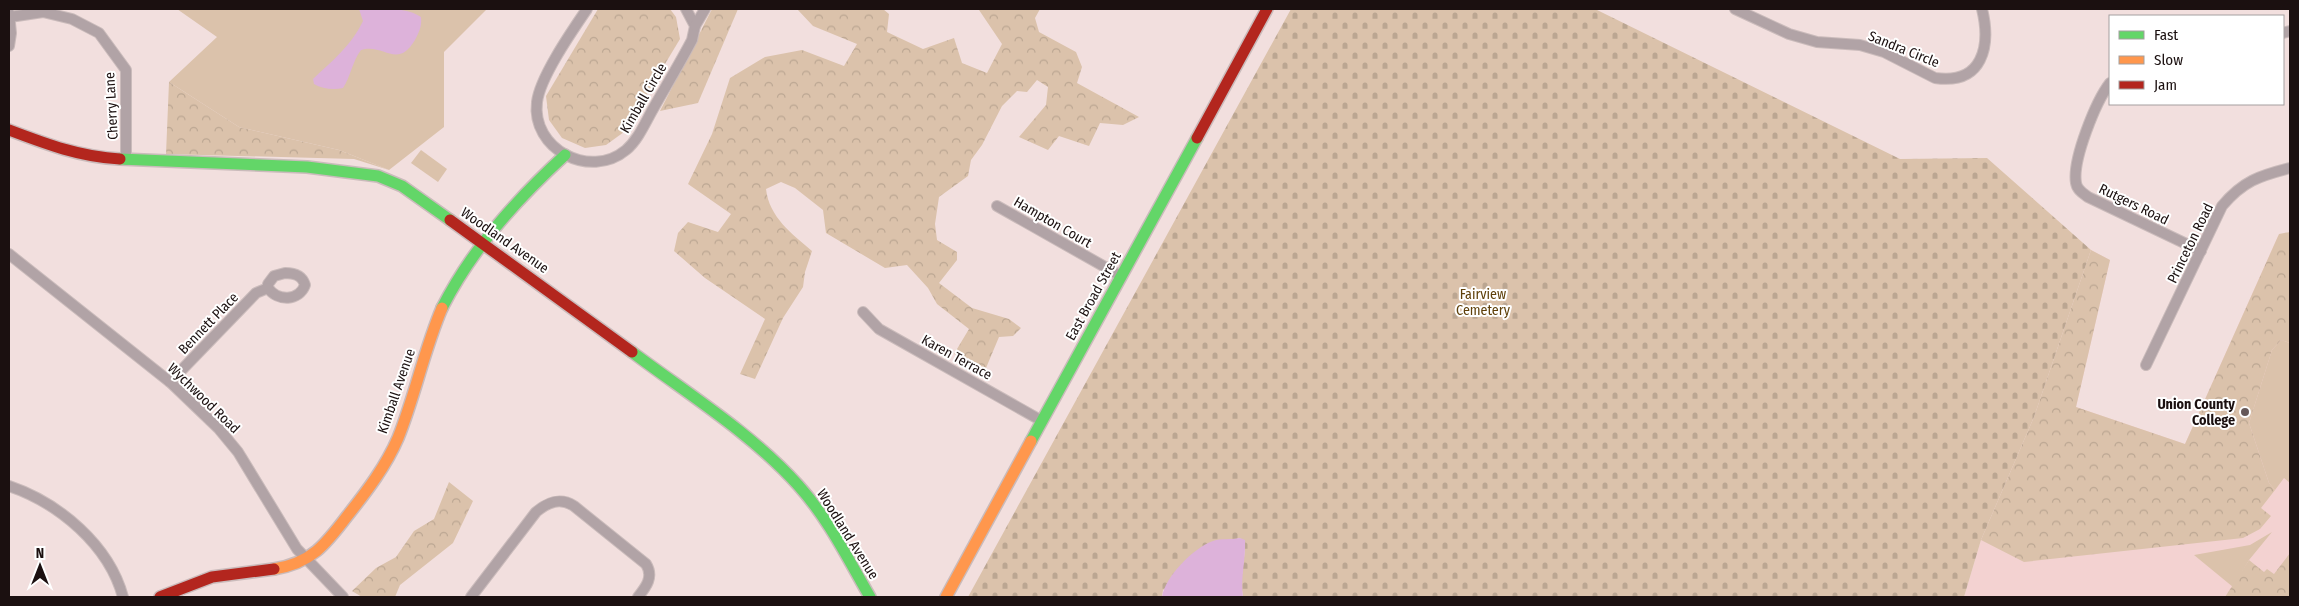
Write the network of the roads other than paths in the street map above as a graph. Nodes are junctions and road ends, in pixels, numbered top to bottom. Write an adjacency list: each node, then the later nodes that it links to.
1 (586, 9): 12 (street, Kimball Circle)
2 (686, 9): 8 (street)
3 (706, 9): 8 (street, Kimball Circle)
4 (1267, 9): 19 (street, East Broad Street)
5 (1734, 9): 6 (street, Sandra Circle)
6 (1982, 9)
7 (9, 16): 9 (street); 13 (street, Cherry Lane)
8 (695, 26): 12 (street, Kimball Circle)
9 (9, 46)
10 (2109, 84): 17 (street, Rutgers Road)
11 (9, 130): 13 (street, Woodland Avenue)
12 (565, 155): 16 (street, Kimball Avenue)
13 (126, 160): 16 (street, Woodland Avenue)
14 (2290, 168): 17 (street, Princeton Road)
15 (997, 206): 19 (street, Hampton Court)
16 (483, 243): 26 (street, Kimball Avenue); 32 (street, Woodland Avenue)
17 (2201, 251): 22 (street, Princeton Road)
18 (9, 254): 23 (street, Wychwood Road)
19 (1121, 276): 24 (street, East Broad Street)
20 (268, 288): 23 (street, Bennett Place)
21 (863, 312): 24 (street, Karen Terrace)
22 (2146, 365)
23 (170, 382): 26 (street, Wychwood Road)
24 (1042, 421): 33 (street, East Broad Street)
25 (9, 486): 27 (street)
26 (306, 560): 28 (street, Kimball Avenue); 29 (street, Wychwood Road)
27 (123, 597)
28 (160, 597)
29 (343, 597)
30 (471, 597): 31 (street)
31 (638, 597)
32 (870, 597)
33 (946, 597)

